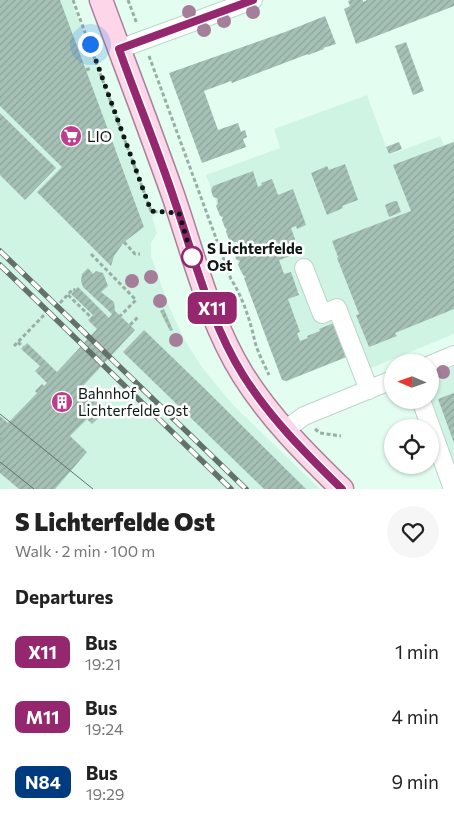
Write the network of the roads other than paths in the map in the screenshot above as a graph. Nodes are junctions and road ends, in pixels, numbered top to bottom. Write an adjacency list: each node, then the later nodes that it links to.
1 (100, 0): 3 (main road)
2 (254, 0): 3 (street)
3 (119, 49): 10 (main road)
4 (304, 268): 8 (street)
5 (454, 355): 6 (street)
6 (439, 361)
7 (384, 383): 8 (street)
8 (369, 390): 10 (street)
9 (424, 409): 12 (street)
10 (285, 430): 11 (main road)
11 (342, 489)
12 (452, 489)

